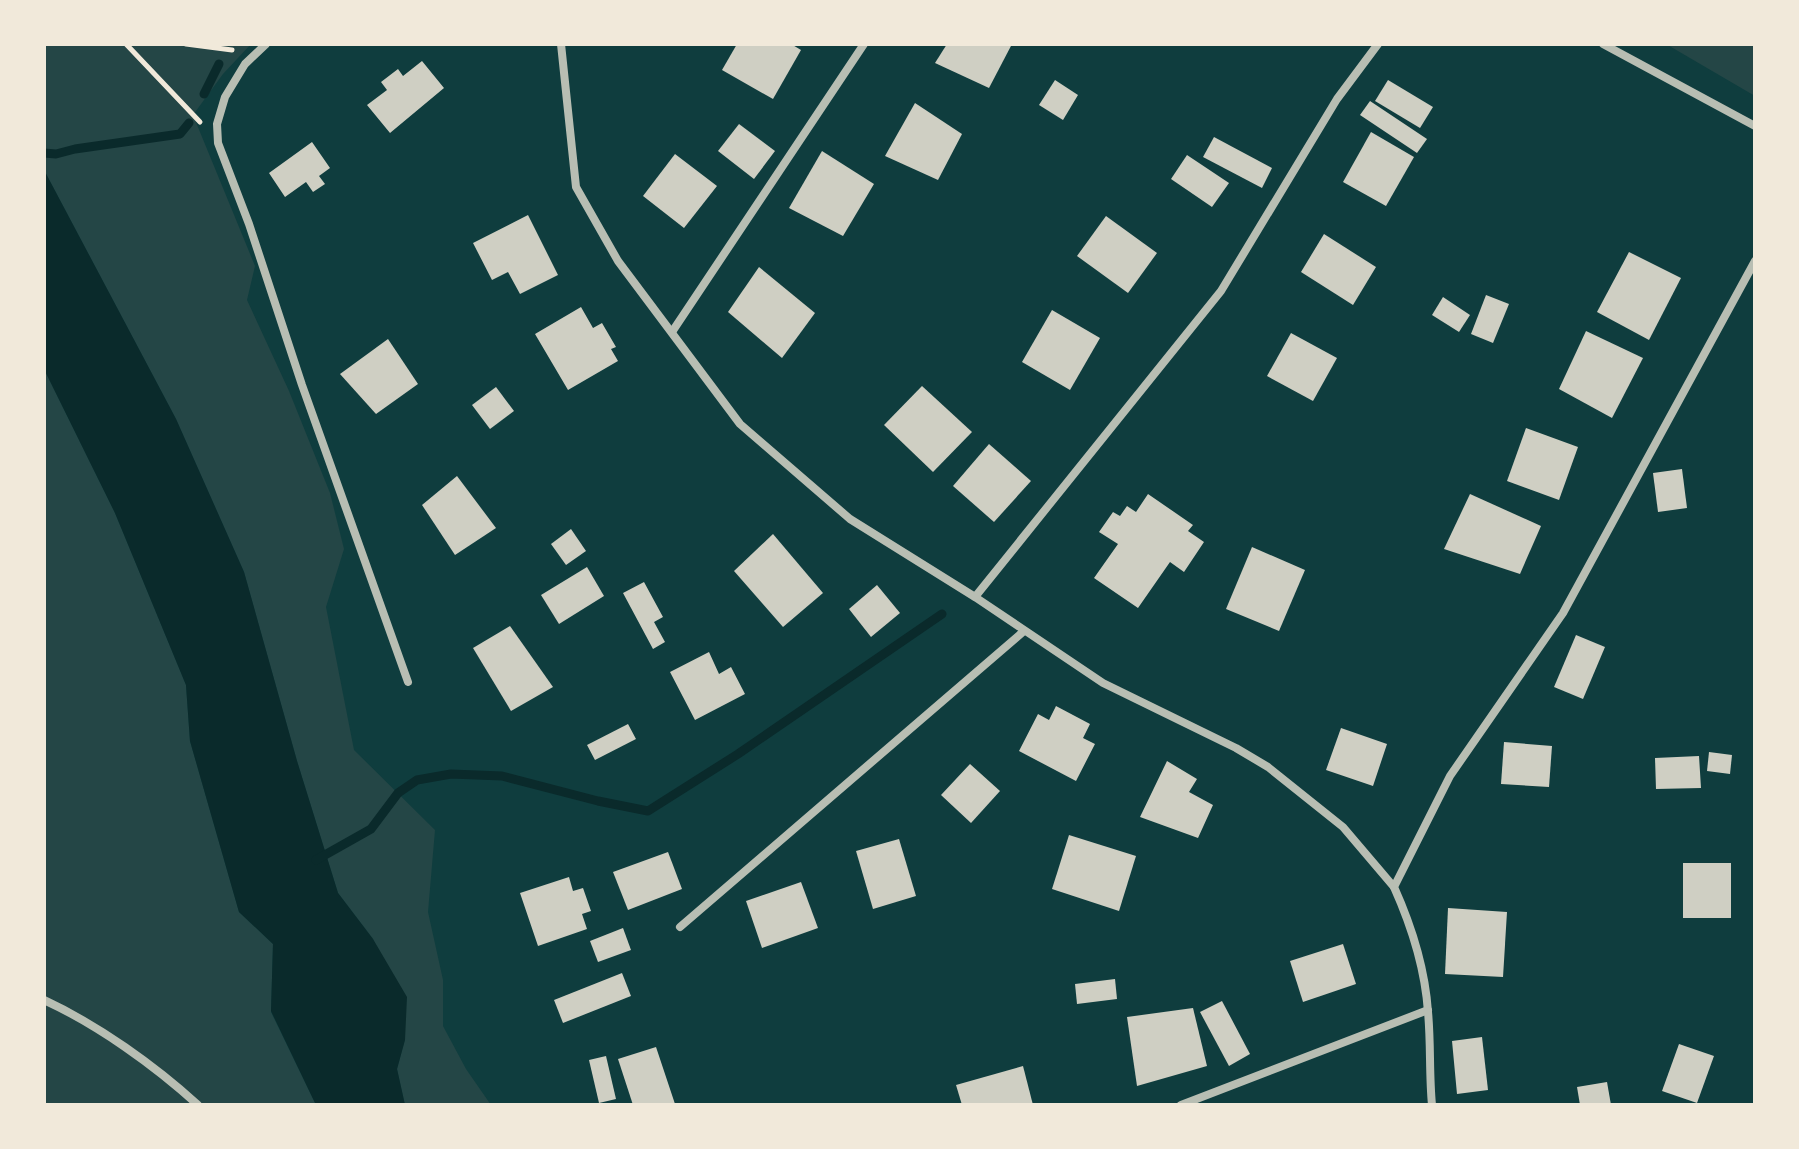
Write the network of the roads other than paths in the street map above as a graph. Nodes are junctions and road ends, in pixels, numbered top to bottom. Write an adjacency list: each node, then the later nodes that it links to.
1 (266, 44): 11 (street)
2 (561, 44): 8 (street)
3 (864, 44): 8 (street)
4 (1378, 44): 9 (street)
5 (1603, 44): 6 (street)
6 (1755, 126)
7 (1755, 261): 12 (street)
8 (672, 332): 9 (street)
9 (975, 597): 10 (street)
10 (1024, 631): 12 (street); 13 (street)
11 (408, 682)
12 (1394, 887): 15 (street)
13 (680, 927)
14 (44, 1000): 16 (street)
15 (1428, 1010): 17 (street); 18 (street)
16 (198, 1105)
17 (1181, 1105)
18 (1432, 1105)

